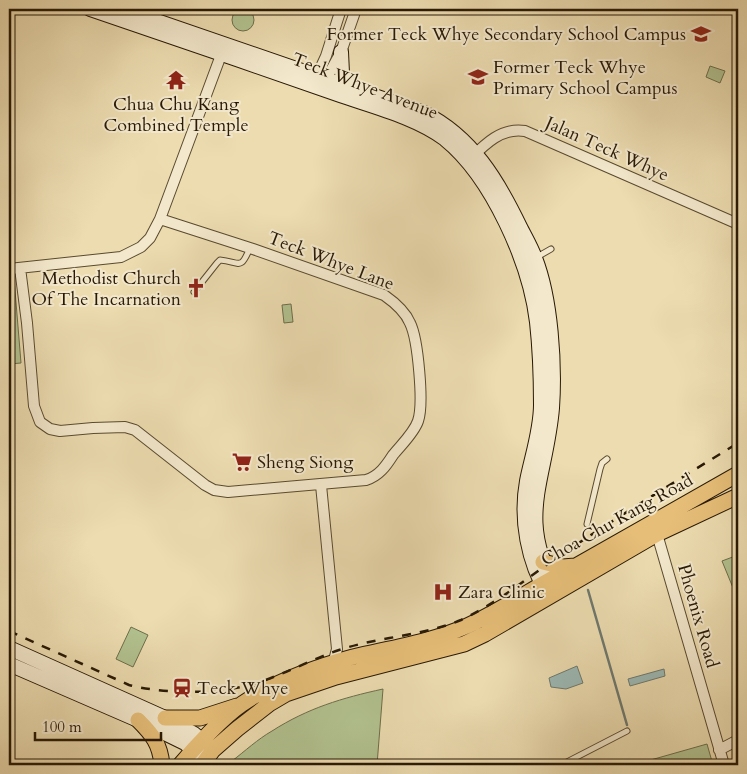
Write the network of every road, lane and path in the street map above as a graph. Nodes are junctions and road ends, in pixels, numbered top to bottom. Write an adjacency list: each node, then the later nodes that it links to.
1 (90, 9): 5 (main road, Teck Whye Avenue)
2 (122, 9): 5 (main road, Teck Whye Avenue)
3 (342, 9): 7 (street)
4 (356, 9): 6 (street)
5 (223, 49): 7 (main road, Teck Whye Avenue); 10 (street)
6 (342, 52): 7 (street); 8 (main road)
7 (319, 82): 8 (main road, Teck Whye Avenue); 9 (main road, Teck Whye Avenue)
8 (352, 89): 9 (main road, Teck Whye Avenue)
9 (472, 157): 11 (street, Jalan Teck Whye); 14 (main road, Teck Whye Avenue)
10 (160, 219): 12 (street, Teck Whye Lane); 15 (street)
11 (738, 224)
12 (250, 248): 17 (lane); 20 (street, Teck Whye Lane)
13 (551, 249): 14 (lane)
14 (529, 260): 24 (main road, Teck Whye Avenue); 26 (main road, Teck Whye Avenue)
15 (20, 268): 16 (street); 20 (street, Teck Whye Lane)
16 (9, 269)
17 (194, 292)
18 (607, 459): 22 (lane)
19 (738, 474): 25 (main road, Choa Chu Kang Road)
20 (321, 485): 28 (street)
21 (738, 496): 23 (main road, Choa Chu Kang Road)
22 (588, 524)
23 (657, 534): 26 (main road, Choa Chu Kang Road); 37 (street, Phoenix Road)
24 (543, 562): 25 (main road); 26 (main road, Teck Whye Avenue)
25 (576, 566): 26 (main road, Choa Chu Kang Road)
26 (550, 588): 29 (main road, Choa Chu Kang Road); 38 (main road, Choa Chu Kang Road)
27 (9, 648): 33 (main road)
28 (337, 649): 29 (street); 31 (street)
29 (352, 658): 31 (main road, Choa Chu Kang Road)
30 (9, 664): 34 (main road)
31 (333, 664): 32 (main road, Choa Chu Kang Road)
32 (241, 704): 33 (main road); 38 (main road, Choa Chu Kang Road)
33 (165, 718): 38 (main road)
34 (138, 720): 38 (main road); 39 (main road)
35 (627, 731): 41 (lane)
36 (738, 740): 37 (street)
37 (719, 750): 42 (street, Phoenix Road)
38 (203, 753): 40 (main road)
39 (162, 765)
40 (180, 765)
41 (561, 765)
42 (724, 765)

